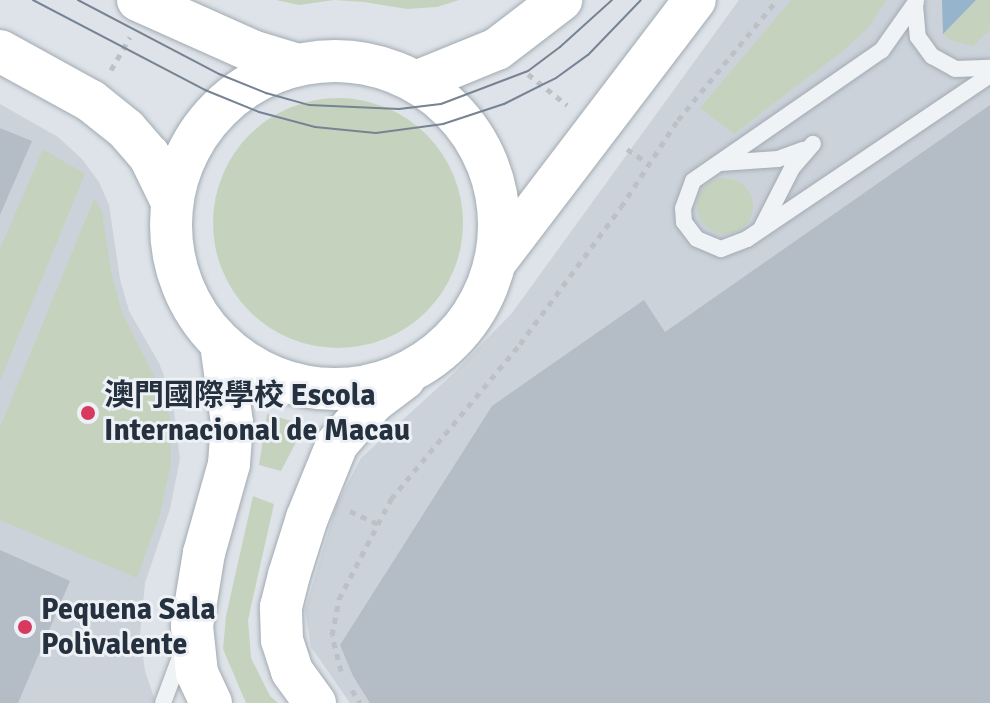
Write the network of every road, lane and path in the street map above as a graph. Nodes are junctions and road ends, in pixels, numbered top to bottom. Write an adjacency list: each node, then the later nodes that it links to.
1 (561, 0): 10 (main road)
2 (695, 0): 15 (main road)
3 (777, 0): 22 (path)
4 (916, 1): 8 (lane); 12 (lane)
5 (144, 3): 7 (main road); 11 (path)
6 (0, 51): 11 (main road)
7 (295, 64): 10 (main road); 13 (main road)
8 (990, 68)
9 (990, 75): 14 (lane)
10 (416, 82): 15 (main road)
11 (91, 101): 13 (main road)
12 (718, 163): 14 (lane); 14 (lane)
13 (171, 200): 16 (main road)
14 (759, 232)
15 (496, 261): 17 (main road)
16 (221, 344): 17 (main road); 18 (main road)
17 (417, 369): 21 (main road)
18 (192, 626): 19 (lane); 20 (main road)
19 (163, 703)
20 (211, 703)
21 (315, 703)
22 (360, 703)

